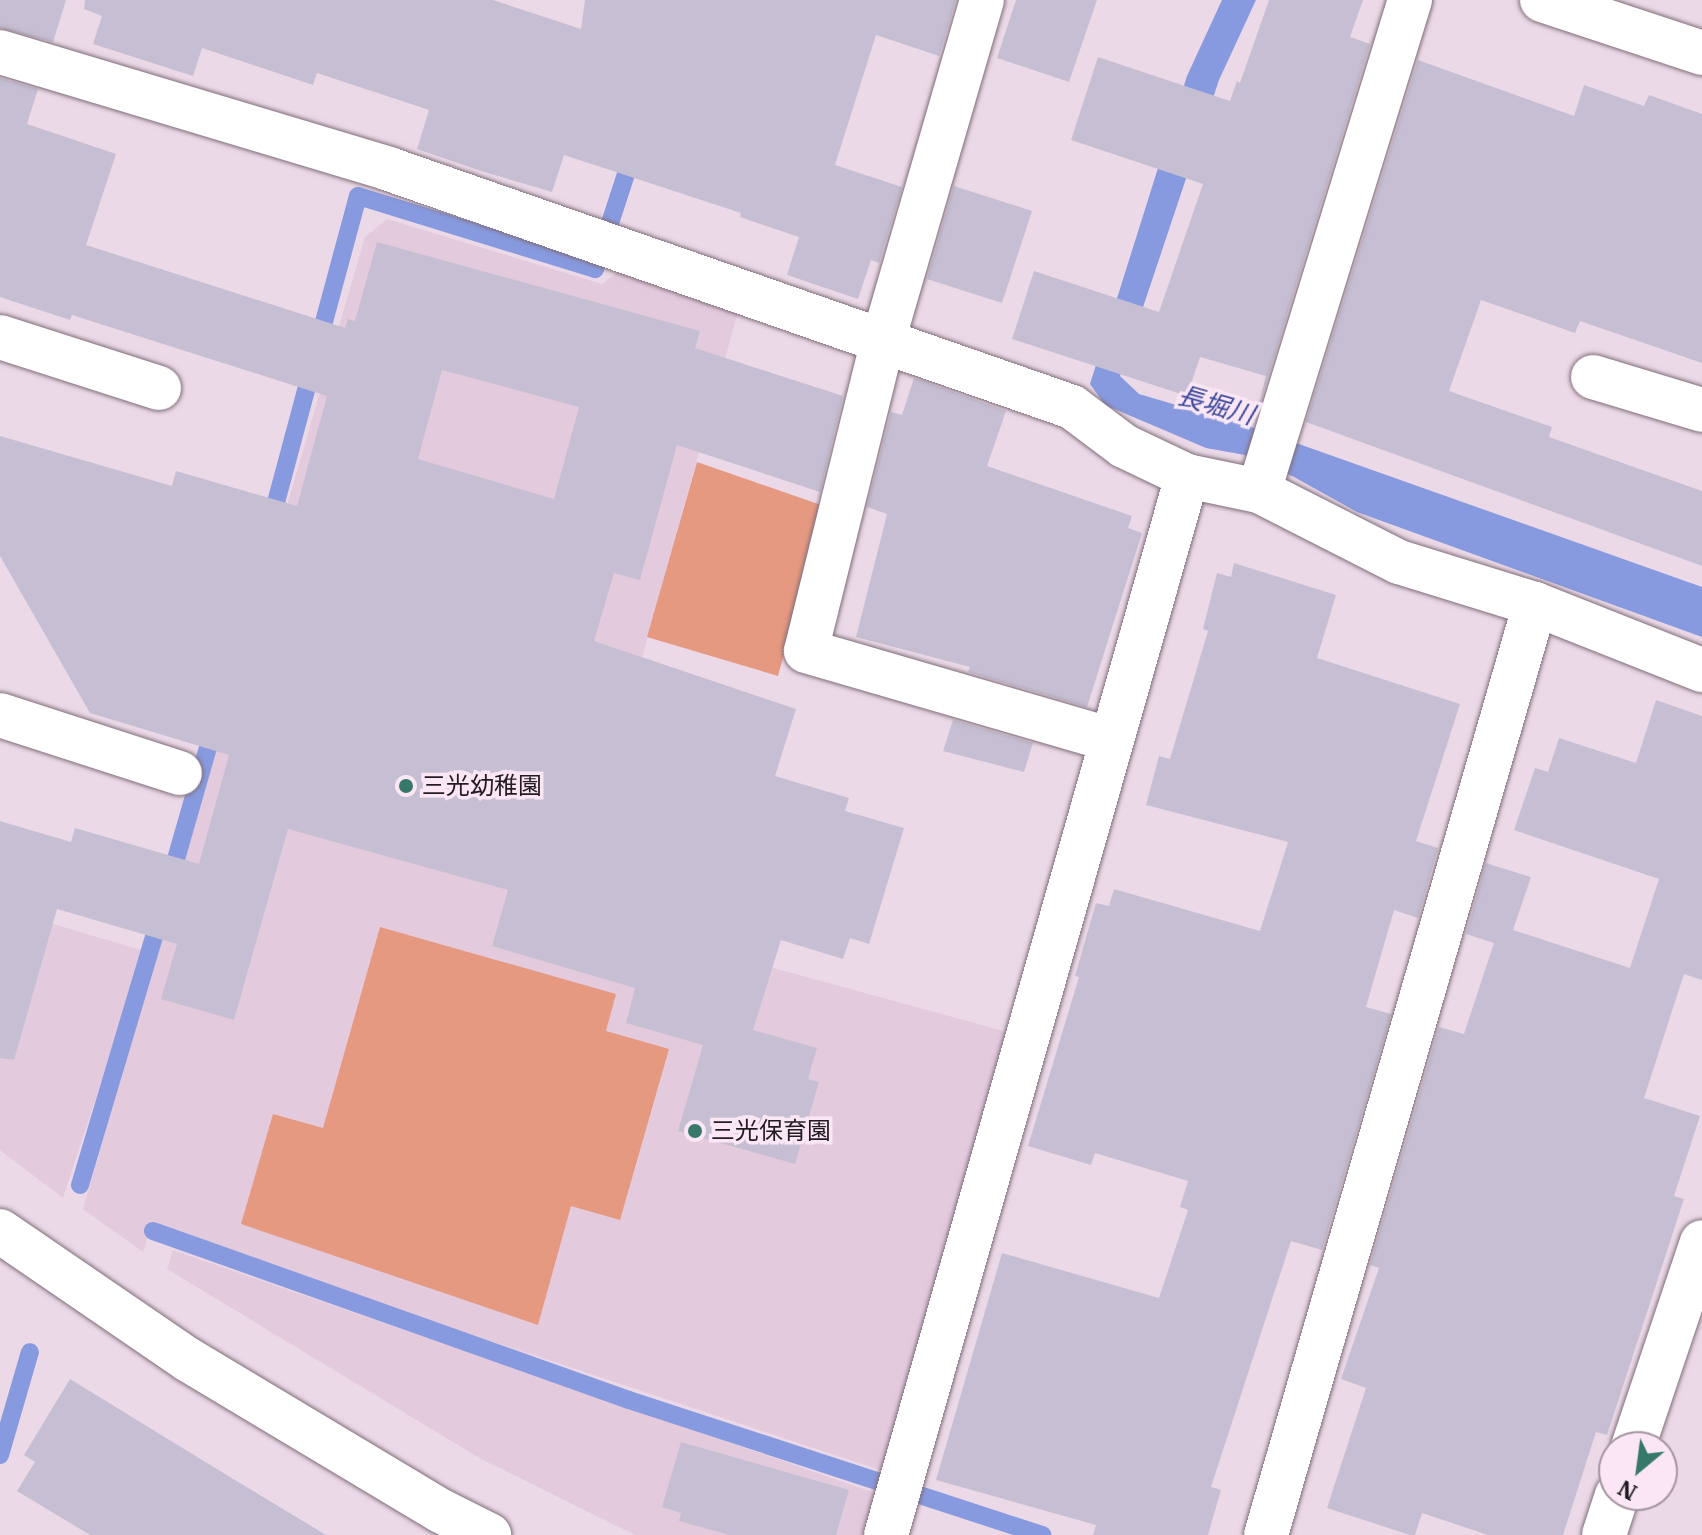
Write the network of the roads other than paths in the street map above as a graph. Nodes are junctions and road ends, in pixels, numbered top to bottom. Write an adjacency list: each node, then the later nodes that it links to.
1 (982, 0): 7 (street)
2 (1410, 0): 12 (street)
3 (1542, 0): 5 (street)
4 (0, 52): 7 (street)
5 (1702, 53)
6 (0, 337): 9 (street)
7 (883, 340): 11 (street); 16 (street)
8 (1593, 377): 10 (street)
9 (159, 388)
10 (1702, 410)
11 (1187, 476): 12 (street); 16 (street)
12 (1259, 491): 13 (street)
13 (1535, 604): 14 (street); 24 (street)
14 (1702, 670)
15 (0, 715): 17 (street)
16 (1109, 739): 21 (street)
17 (180, 773)
18 (0, 1231): 23 (street)
19 (1702, 1242): 20 (street)
20 (1638, 1431)
21 (895, 1506)
22 (1612, 1511): 25 (street)
23 (489, 1535)
24 (1266, 1535)
25 (1604, 1535)

